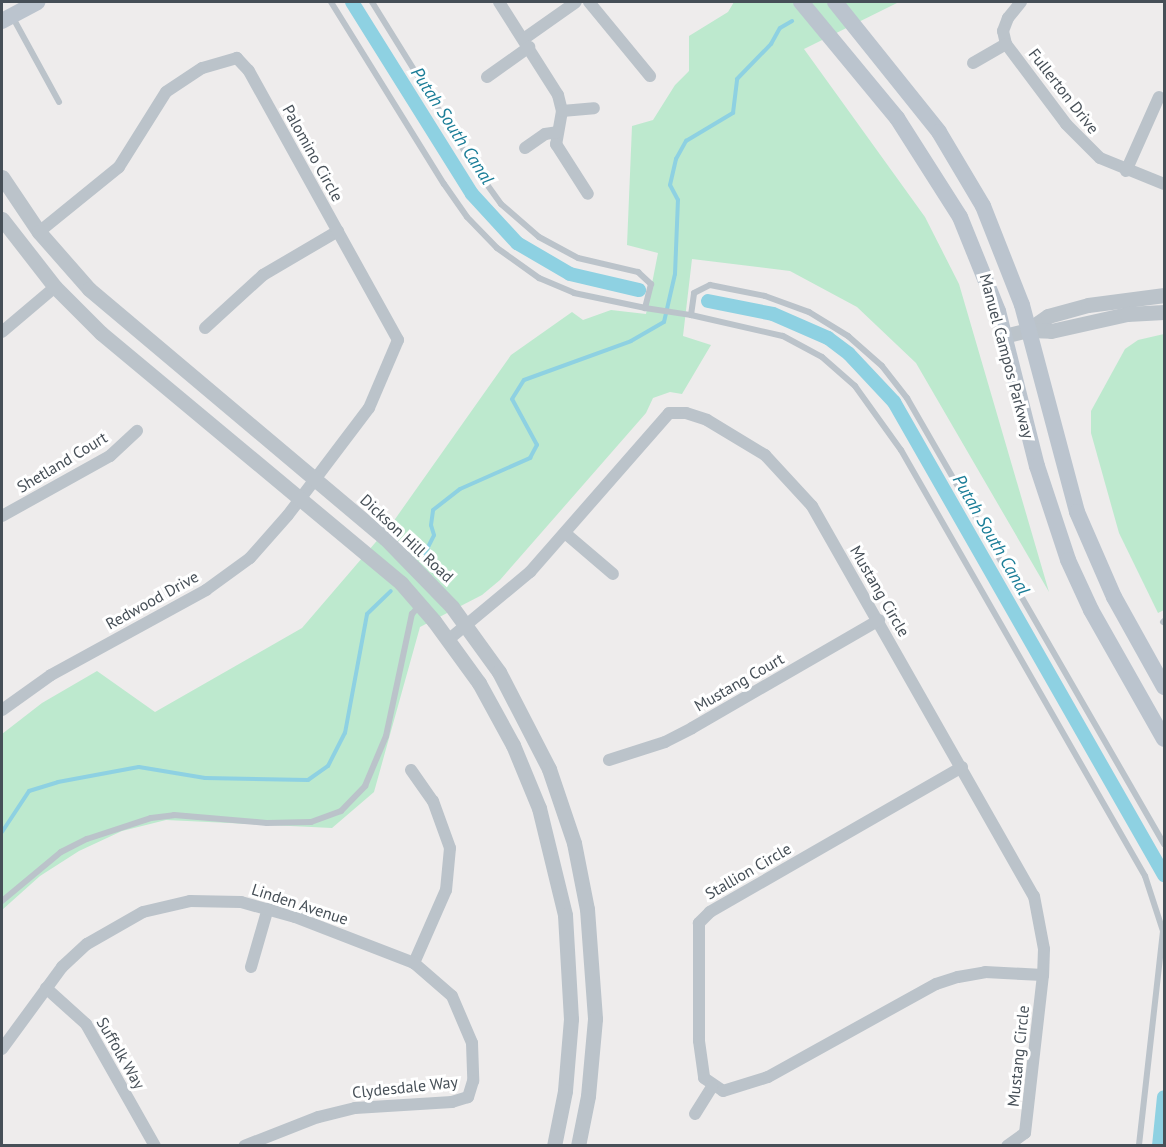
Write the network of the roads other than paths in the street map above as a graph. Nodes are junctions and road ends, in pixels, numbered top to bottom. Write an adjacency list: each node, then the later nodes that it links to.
1 (38, 2): 10 (main road)
2 (331, 2): 31 (lane)
3 (372, 2): 31 (lane)
4 (500, 2): 11 (street)
5 (576, 2): 11 (street)
6 (589, 2): 14 (street)
7 (801, 2): 37 (main road, Manuel Campos Parkway)
8 (835, 2): 35 (main road, Manuel Campos Parkway)
9 (1021, 2): 12 (street)
10 (6, 19): 17 (lane)
11 (527, 43): 15 (street); 19 (street)
12 (1006, 44): 13 (street); 22 (street, Fullerton Drive)
13 (974, 63)
14 (650, 76)
15 (488, 77)
16 (1159, 98): 22 (street)
17 (59, 102)
18 (594, 108): 19 (street)
19 (562, 111): 20 (street)
20 (557, 132): 21 (street); 25 (street)
21 (525, 148)
22 (1126, 171): 24 (street, Fullerton Drive)
23 (2, 177): 28 (street, Dickson Hill Road)
24 (1164, 184)
25 (588, 195)
26 (2, 219): 29 (street)
27 (338, 231): 28 (street, Palomino Circle); 34 (street); 39 (street, Palomino Circle)
28 (39, 232): 39 (street, Dickson Hill Road)
29 (55, 287): 36 (street); 40 (street)
30 (1164, 296): 35 (street)
31 (648, 308): 33 (lane)
32 (1164, 312): 35 (street)
33 (691, 315): 54 (lane); 70 (lane)
34 (205, 328)
35 (1028, 330): 37 (street); 48 (main road, Manuel Campos Parkway)
36 (2, 332)
37 (1004, 336): 50 (main road, Manuel Campos Parkway)
38 (137, 431): 41 (street, Shetland Court)
39 (316, 480): 40 (street, Palomino Circle); 46 (street, Dickson Hill Road)
40 (301, 499): 44 (street); 49 (street, Redwood Drive)
41 (2, 516)
42 (565, 532): 43 (street); 45 (street, Mustang Circle); 46 (street, Mustang Circle)
43 (613, 574)
44 (421, 605): 47 (street); 55 (lane)
45 (879, 620): 51 (street, Mustang Court); 52 (street, Mustang Circle)
46 (466, 626): 47 (street, Mustang Circle); 68 (street, Dickson Hill Road)
47 (448, 640): 67 (street)
48 (1164, 687)
49 (2, 710)
50 (1164, 739)
51 (609, 760)
52 (962, 767): 59 (street, Mustang Circle); 62 (street, Stallion Circle)
53 (411, 770): 57 (street)
54 (1164, 844)
55 (2, 902)
56 (268, 908): 57 (street, Linden Avenue); 58 (street); 60 (street, Linden Avenue)
57 (414, 963): 63 (street, Linden Avenue)
58 (251, 967)
59 (1043, 975): 62 (street); 69 (street, Mustang Circle)
60 (46, 987): 61 (street, Linden Avenue); 65 (street, Suffolk Way)
61 (2, 1049)
62 (712, 1087): 64 (street)
63 (468, 1097): 66 (street, Clydesdale Way)
64 (694, 1114)
65 (155, 1146)
66 (244, 1146)
67 (554, 1146)
68 (578, 1146)
69 (1007, 1146)
70 (1139, 1146)

